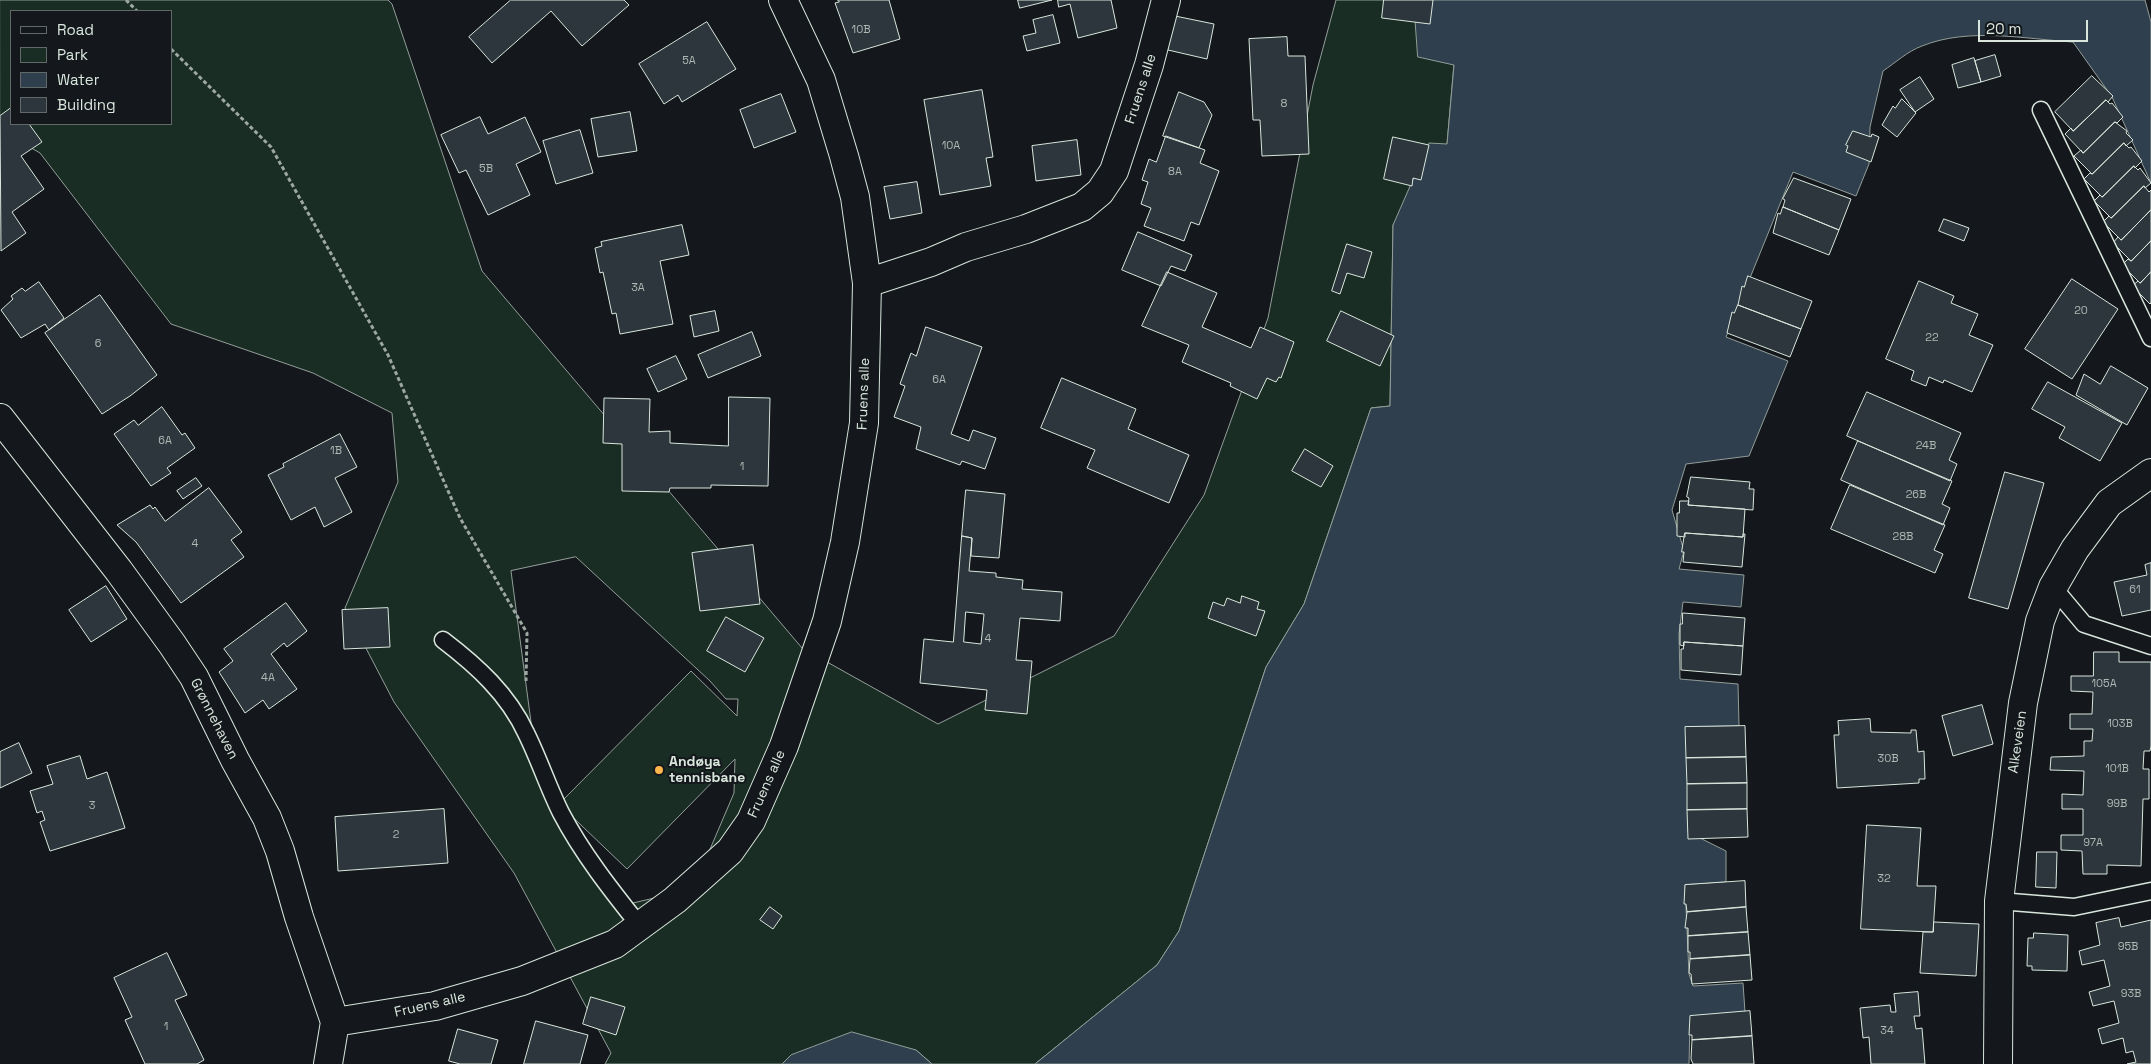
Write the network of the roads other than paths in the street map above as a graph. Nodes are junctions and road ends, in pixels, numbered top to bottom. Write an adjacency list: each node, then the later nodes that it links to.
1 (782, 0): 4 (street, Fruens alle)
2 (1166, 0): 4 (street, Fruens alle)
3 (2041, 110): 5 (lane)
4 (867, 283): 13 (street, Fruens alle)
5 (2151, 338)
6 (0, 418): 14 (street, Grønnehaven)
7 (2151, 473): 8 (street, Alkeveien)
8 (2053, 587): 10 (lane); 12 (street, Alkeveien)
9 (443, 640): 13 (lane)
10 (2151, 646)
11 (2151, 892): 12 (lane)
12 (1999, 901): 16 (street, Alkeveien)
13 (639, 925): 14 (street, Fruens alle)
14 (335, 1022): 15 (street, Grønnehaven)
15 (328, 1064)
16 (1998, 1064)

